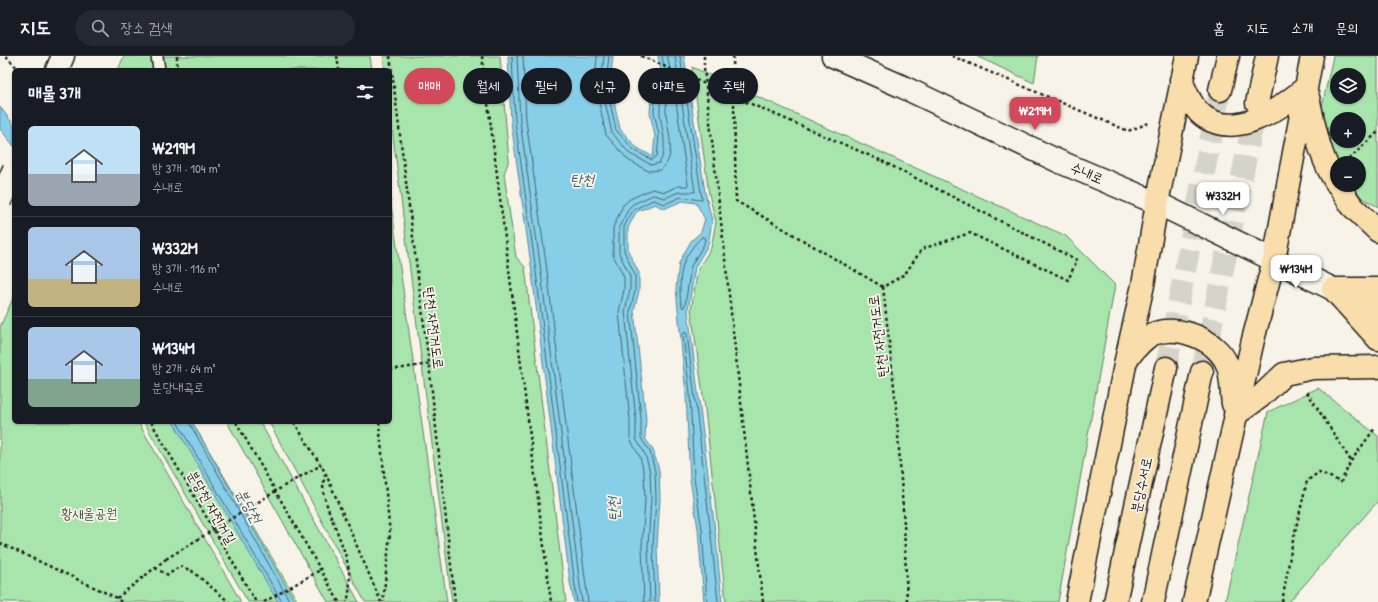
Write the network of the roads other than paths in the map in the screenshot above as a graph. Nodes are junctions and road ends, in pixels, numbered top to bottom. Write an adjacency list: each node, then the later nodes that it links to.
1 (63, 56): 8 (main road)
2 (157, 56): 9 (lane)
3 (833, 56): 18 (main road, 수내로)
4 (1187, 56): 10 (main road)
5 (1228, 56): 12 (main road)
6 (1267, 56): 13 (main road)
7 (1312, 56): 11 (main road)
8 (58, 68)
9 (159, 68)
10 (1181, 80): 11 (main road); 18 (main road)
11 (1306, 88): 14 (main road); 20 (main road)
12 (1220, 90)
13 (1257, 103)
14 (1330, 172)
15 (12, 174): 17 (main road, bridge)
16 (1343, 192): 19 (main road)
17 (0, 201)
18 (1157, 203): 20 (main road, 수내로); 25 (main road)
19 (1378, 231)
20 (1274, 260): 21 (main road, 수내로); 29 (main road)
21 (1332, 289): 22 (main road); 23 (main road); 24 (main road)
22 (1378, 289)
23 (1378, 312)
24 (1378, 339)
25 (1126, 360): 29 (main road); 30 (main road)
26 (1378, 367): 29 (main road)
27 (1166, 368): 31 (main road, 분당수서로)
28 (1202, 372): 32 (main road)
29 (1235, 415): 33 (main road)
30 (1077, 602)
31 (1115, 602)
32 (1153, 602)
33 (1194, 602)

